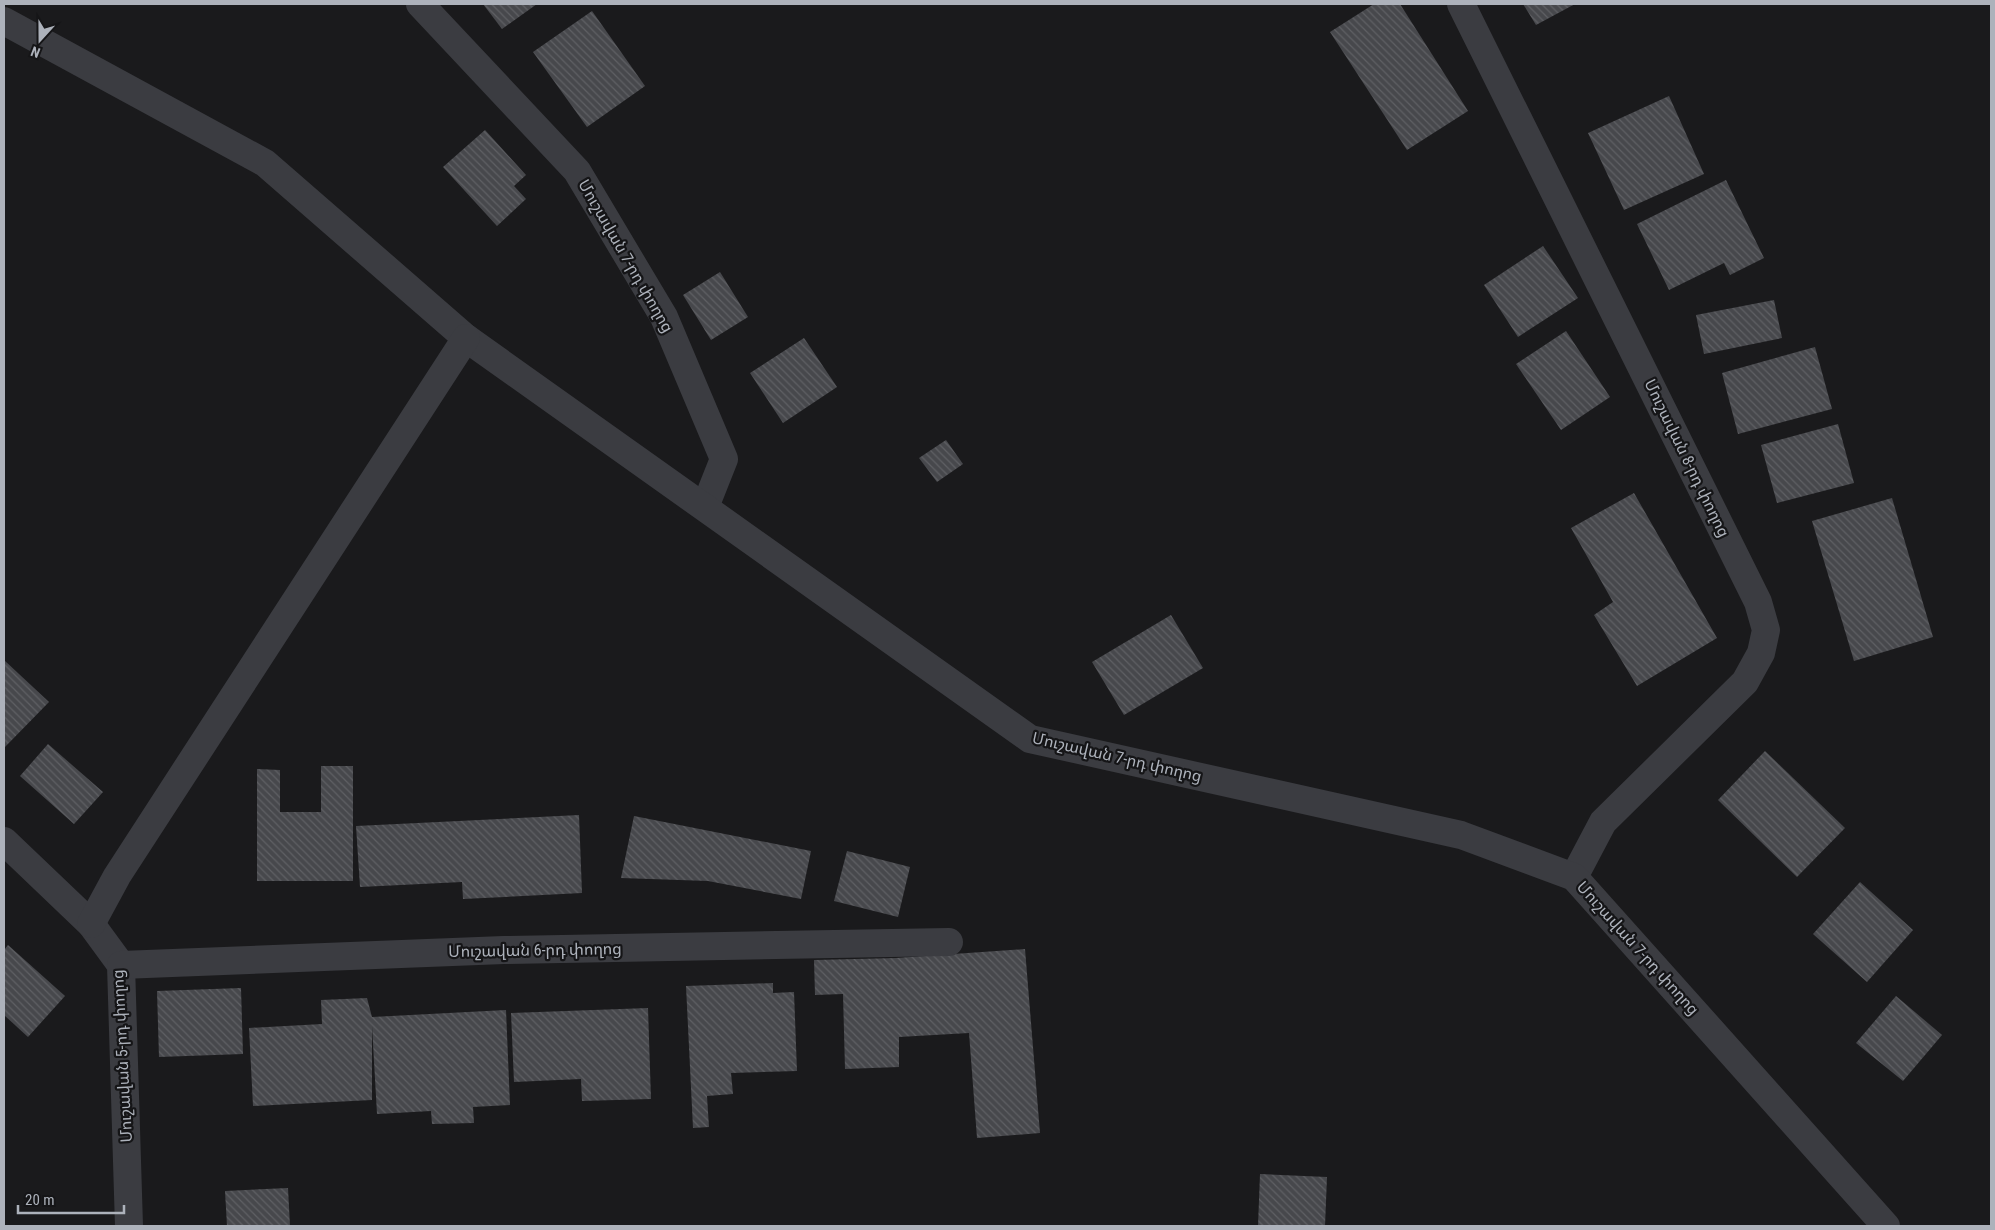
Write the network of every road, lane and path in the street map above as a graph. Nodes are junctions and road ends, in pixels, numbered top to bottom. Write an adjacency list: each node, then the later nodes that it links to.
1 (420, 4): 5 (street, Մուշավան 7-րդ փողոց)
2 (1461, 4): 7 (street, Մուշավան 8-րդ փողոց)
3 (4, 21): 4 (street)
4 (466, 338): 5 (street); 8 (street)
5 (705, 507): 7 (street, Մուշավան 7-րդ փողոց)
6 (4, 841): 8 (street, Մուշավան 5-րդ փողոց)
7 (1574, 877): 12 (street, Մուշավան 7-րդ փողոց)
8 (91, 924): 10 (street, Մուշավան 5-րդ փողոց)
9 (949, 942): 10 (street, Մուշավան 6-րդ փողոց)
10 (121, 965): 11 (street, Մուշավան 5-րդ փողոց)
11 (129, 1226)
12 (1886, 1226)

